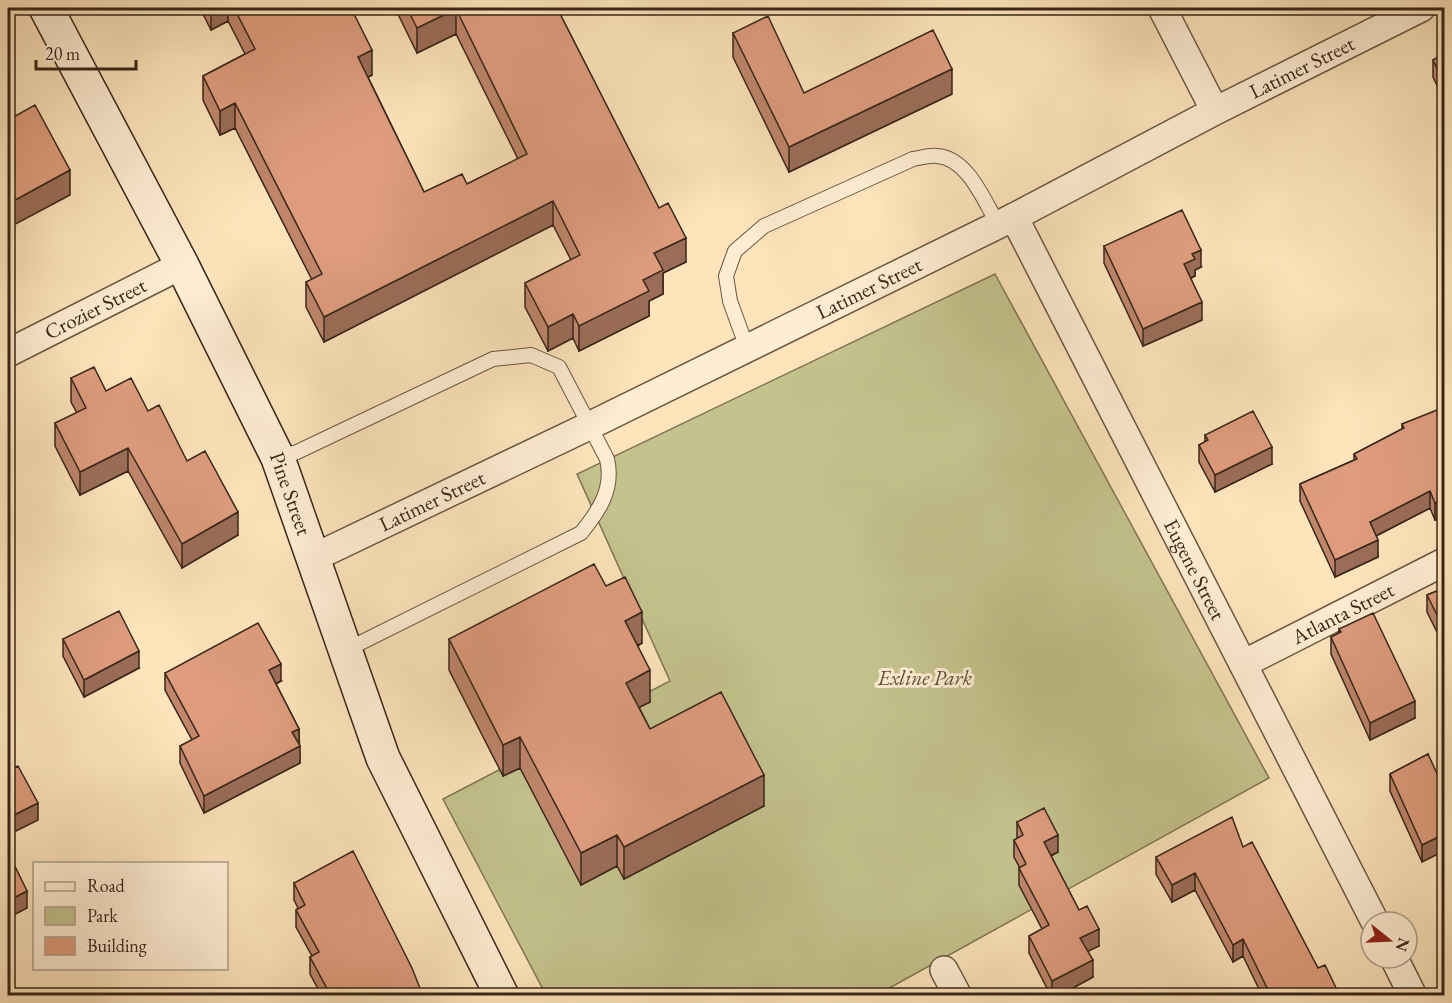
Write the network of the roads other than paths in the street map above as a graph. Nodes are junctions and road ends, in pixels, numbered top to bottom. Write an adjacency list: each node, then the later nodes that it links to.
1 (46, 8): 6 (street, Pine Street)
2 (1162, 8): 4 (street)
3 (1421, 8): 4 (street, Latimer Street)
4 (1215, 111): 5 (street, Latimer Street)
5 (1006, 221): 7 (street, Latimer Street); 7 (lane); 14 (street, Eugene Street)
6 (182, 265): 8 (street, Crozier Street); 10 (street, Pine Street)
7 (747, 348): 9 (street, Latimer Street)
8 (8, 353)
9 (591, 425): 10 (lane); 11 (street, Latimer Street); 13 (lane)
10 (278, 458): 11 (street, Pine Street)
11 (313, 558): 13 (street, Pine Street)
12 (1444, 562): 14 (street, Atlanta Street)
13 (343, 651): 18 (street, Pine Street)
14 (1243, 664): 15 (street, Eugene Street)
15 (1369, 910)
16 (944, 970): 19 (street)
17 (1400, 970): 20 (street)
18 (502, 996)
19 (958, 996)
20 (1413, 996)

